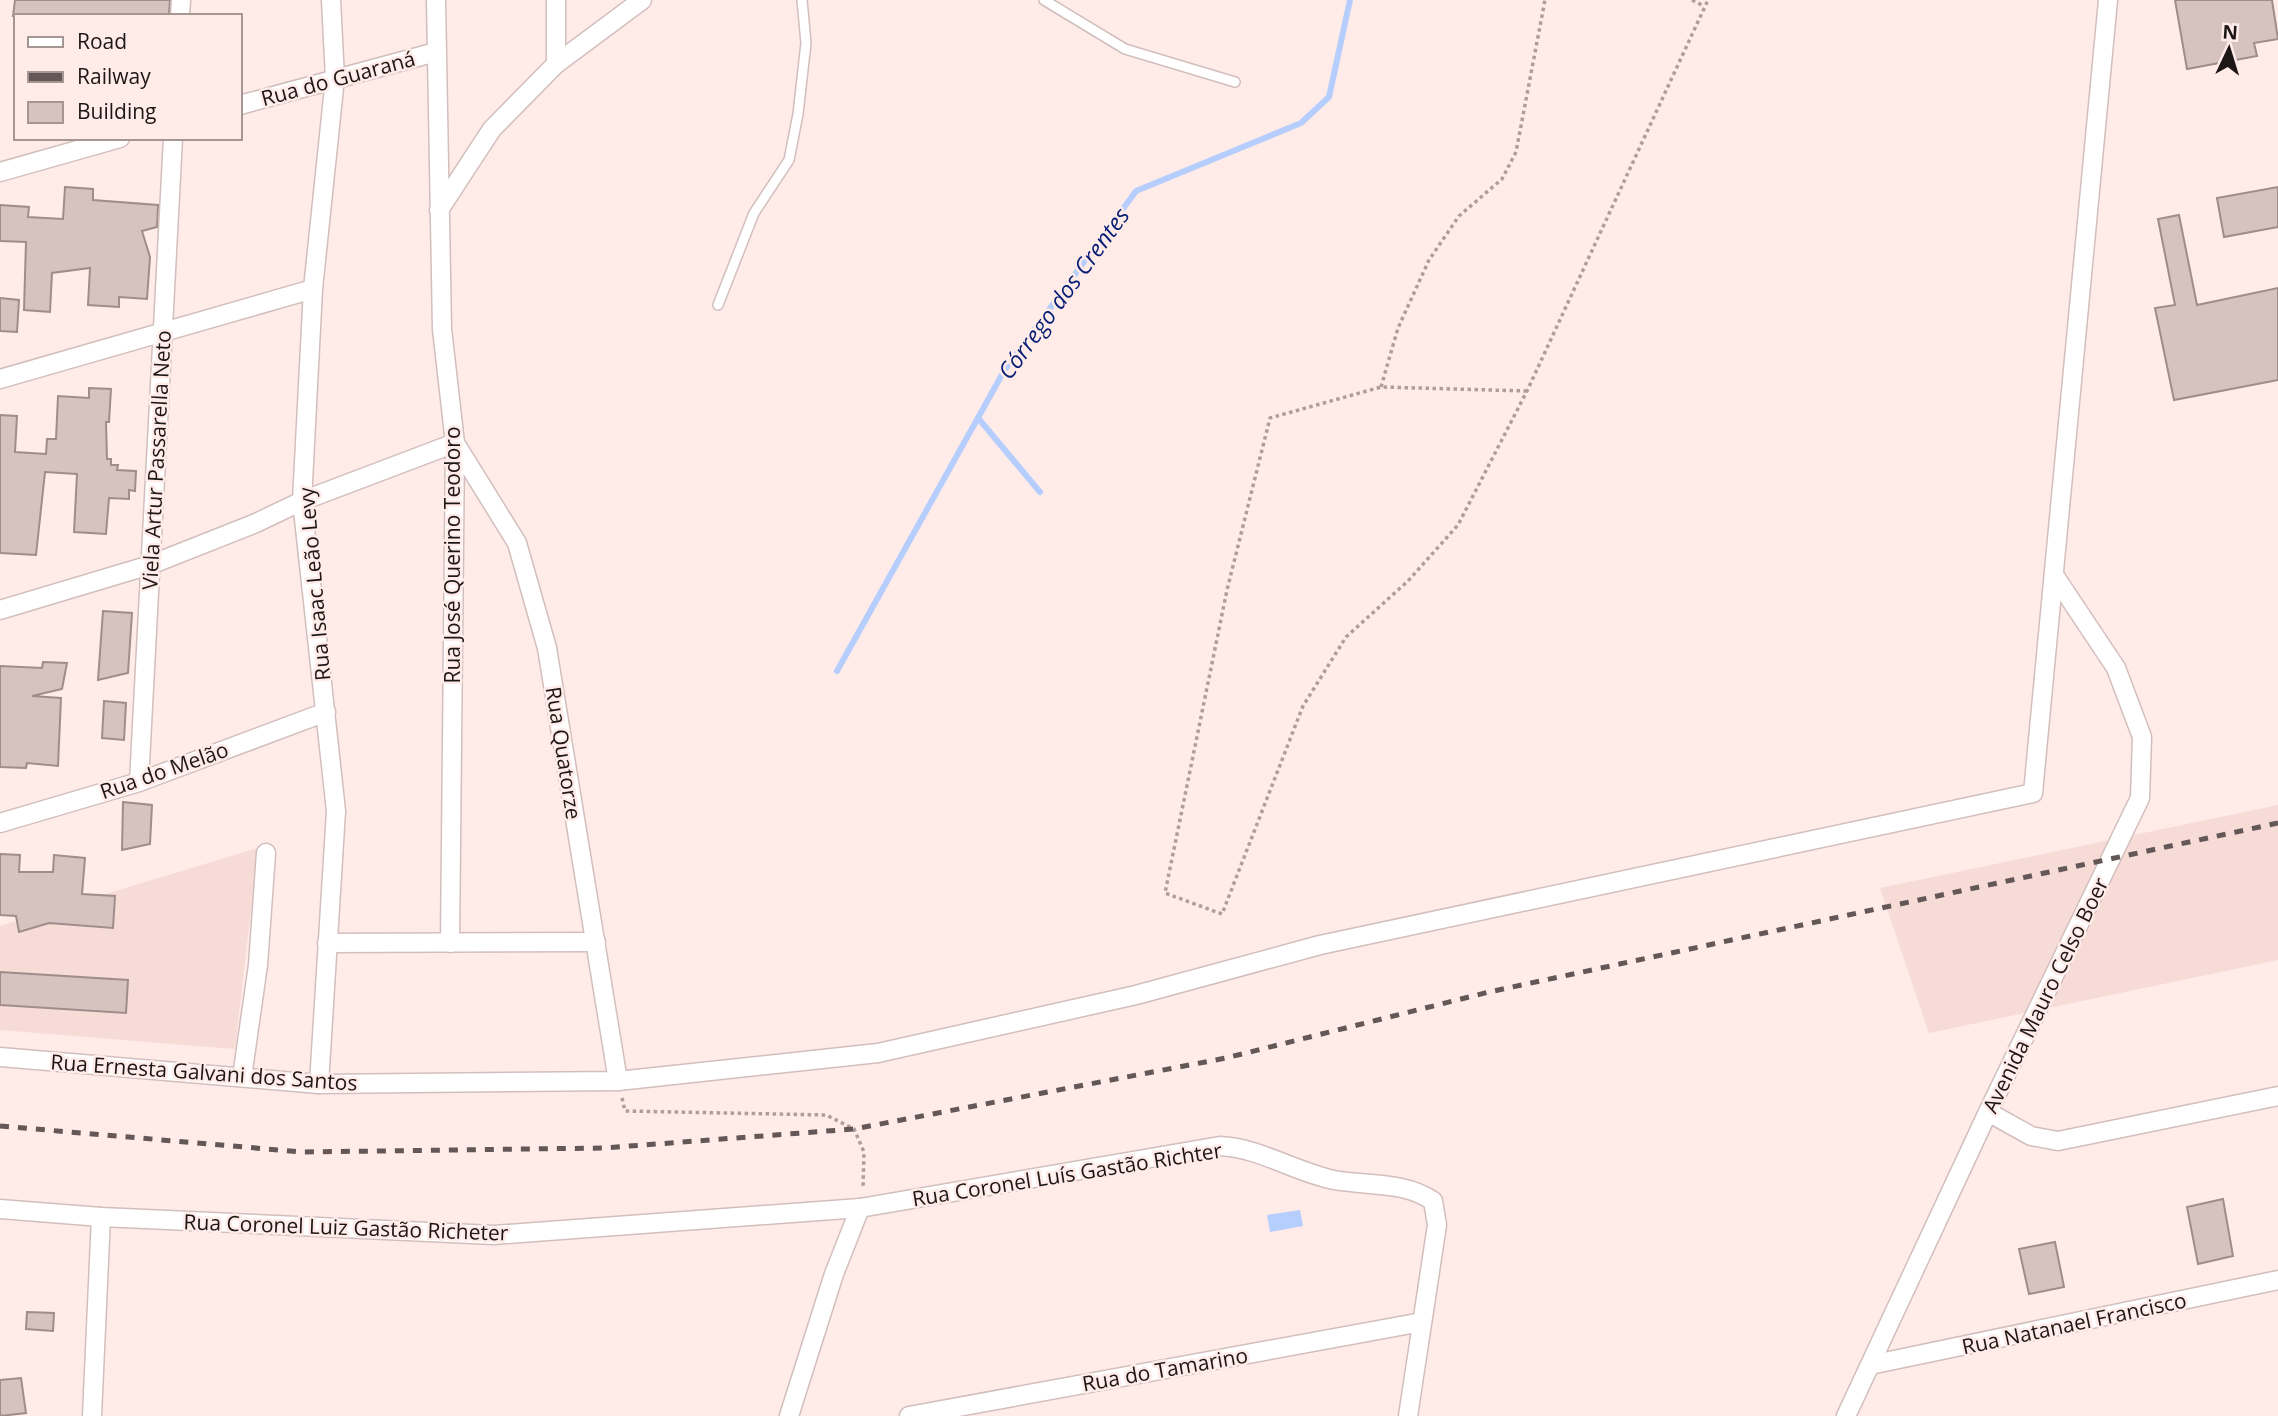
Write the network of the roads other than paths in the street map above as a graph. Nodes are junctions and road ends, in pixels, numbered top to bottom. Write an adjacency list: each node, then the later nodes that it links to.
1 (331, 0): 10 (street, Rua Isaac Leão Levy)
2 (436, 0): 8 (street, Rua José Querino Teodoro)
3 (556, 0): 9 (street)
4 (642, 0): 9 (street)
5 (802, 0): 18 (lane)
6 (1044, 0): 11 (lane)
7 (2108, 0): 24 (street)
8 (436, 52): 10 (street, Rua do Guaraná); 16 (street, Rua José Querino Teodoro)
9 (556, 64): 16 (street)
10 (335, 78): 12 (street, Rua do Guaraná); 17 (street, Rua Isaac Leão Levy)
11 (1235, 82)
12 (242, 103)
13 (113, 140): 15 (street)
14 (173, 140): 19 (street, Viela Artur Passarella Neto)
15 (0, 172)
16 (439, 210): 21 (street, Rua José Querino Teodoro)
17 (313, 289): 19 (street); 22 (street, Rua Isaac Leão Levy)
18 (718, 305)
19 (162, 333): 20 (street); 23 (street, Viela Artur Passarella Neto)
20 (0, 379)
21 (455, 443): 22 (street); 30 (street, Rua Quatorze); 32 (street, Rua José Querino Teodoro)
22 (302, 501): 23 (street); 26 (street, Rua Isaac Leão Levy)
23 (150, 565): 25 (street); 27 (street, Viela Artur Passarella Neto)
24 (2053, 575): 35 (street, Rua Ernesta Galvani dos Santos); 38 (street, Avenida Mauro Celso Boer)
25 (0, 610)
26 (326, 712): 27 (street, Rua do Melão); 31 (street, Rua Isaac Leão Levy)
27 (139, 782): 28 (street, Rua do Melão)
28 (0, 823)
29 (266, 853): 34 (street)
30 (596, 942): 32 (street); 35 (street, Rua Quatorze)
31 (327, 943): 32 (street); 36 (street, Rua Isaac Leão Levy)
32 (450, 943)
33 (0, 1057): 34 (street, Rua Ernesta Galvani dos Santos)
34 (242, 1077): 36 (street, Rua Ernesta Galvani dos Santos)
35 (618, 1081): 36 (street, Rua Ernesta Galvani dos Santos)
36 (319, 1084)
37 (2278, 1097): 38 (street)
38 (1988, 1112): 44 (street, Avenida Mauro Celso Boer)
39 (860, 1208): 41 (street, Rua Coronel Luiz Gastão Richeter); 43 (street, Rua Coronel Luís Gastão Richter); 46 (street)
40 (0, 1209): 41 (street, Rua Coronel Luiz Gastão Richeter)
41 (101, 1217): 45 (street)
42 (2278, 1280): 44 (street, Rua Natanael Francisco)
43 (1422, 1322): 47 (street, Rua do Tamarino); 48 (street)
44 (1870, 1365): 49 (street, Avenida Mauro Celso Boer)
45 (92, 1416)
46 (789, 1416)
47 (909, 1416)
48 (1408, 1416)
49 (1846, 1416)

